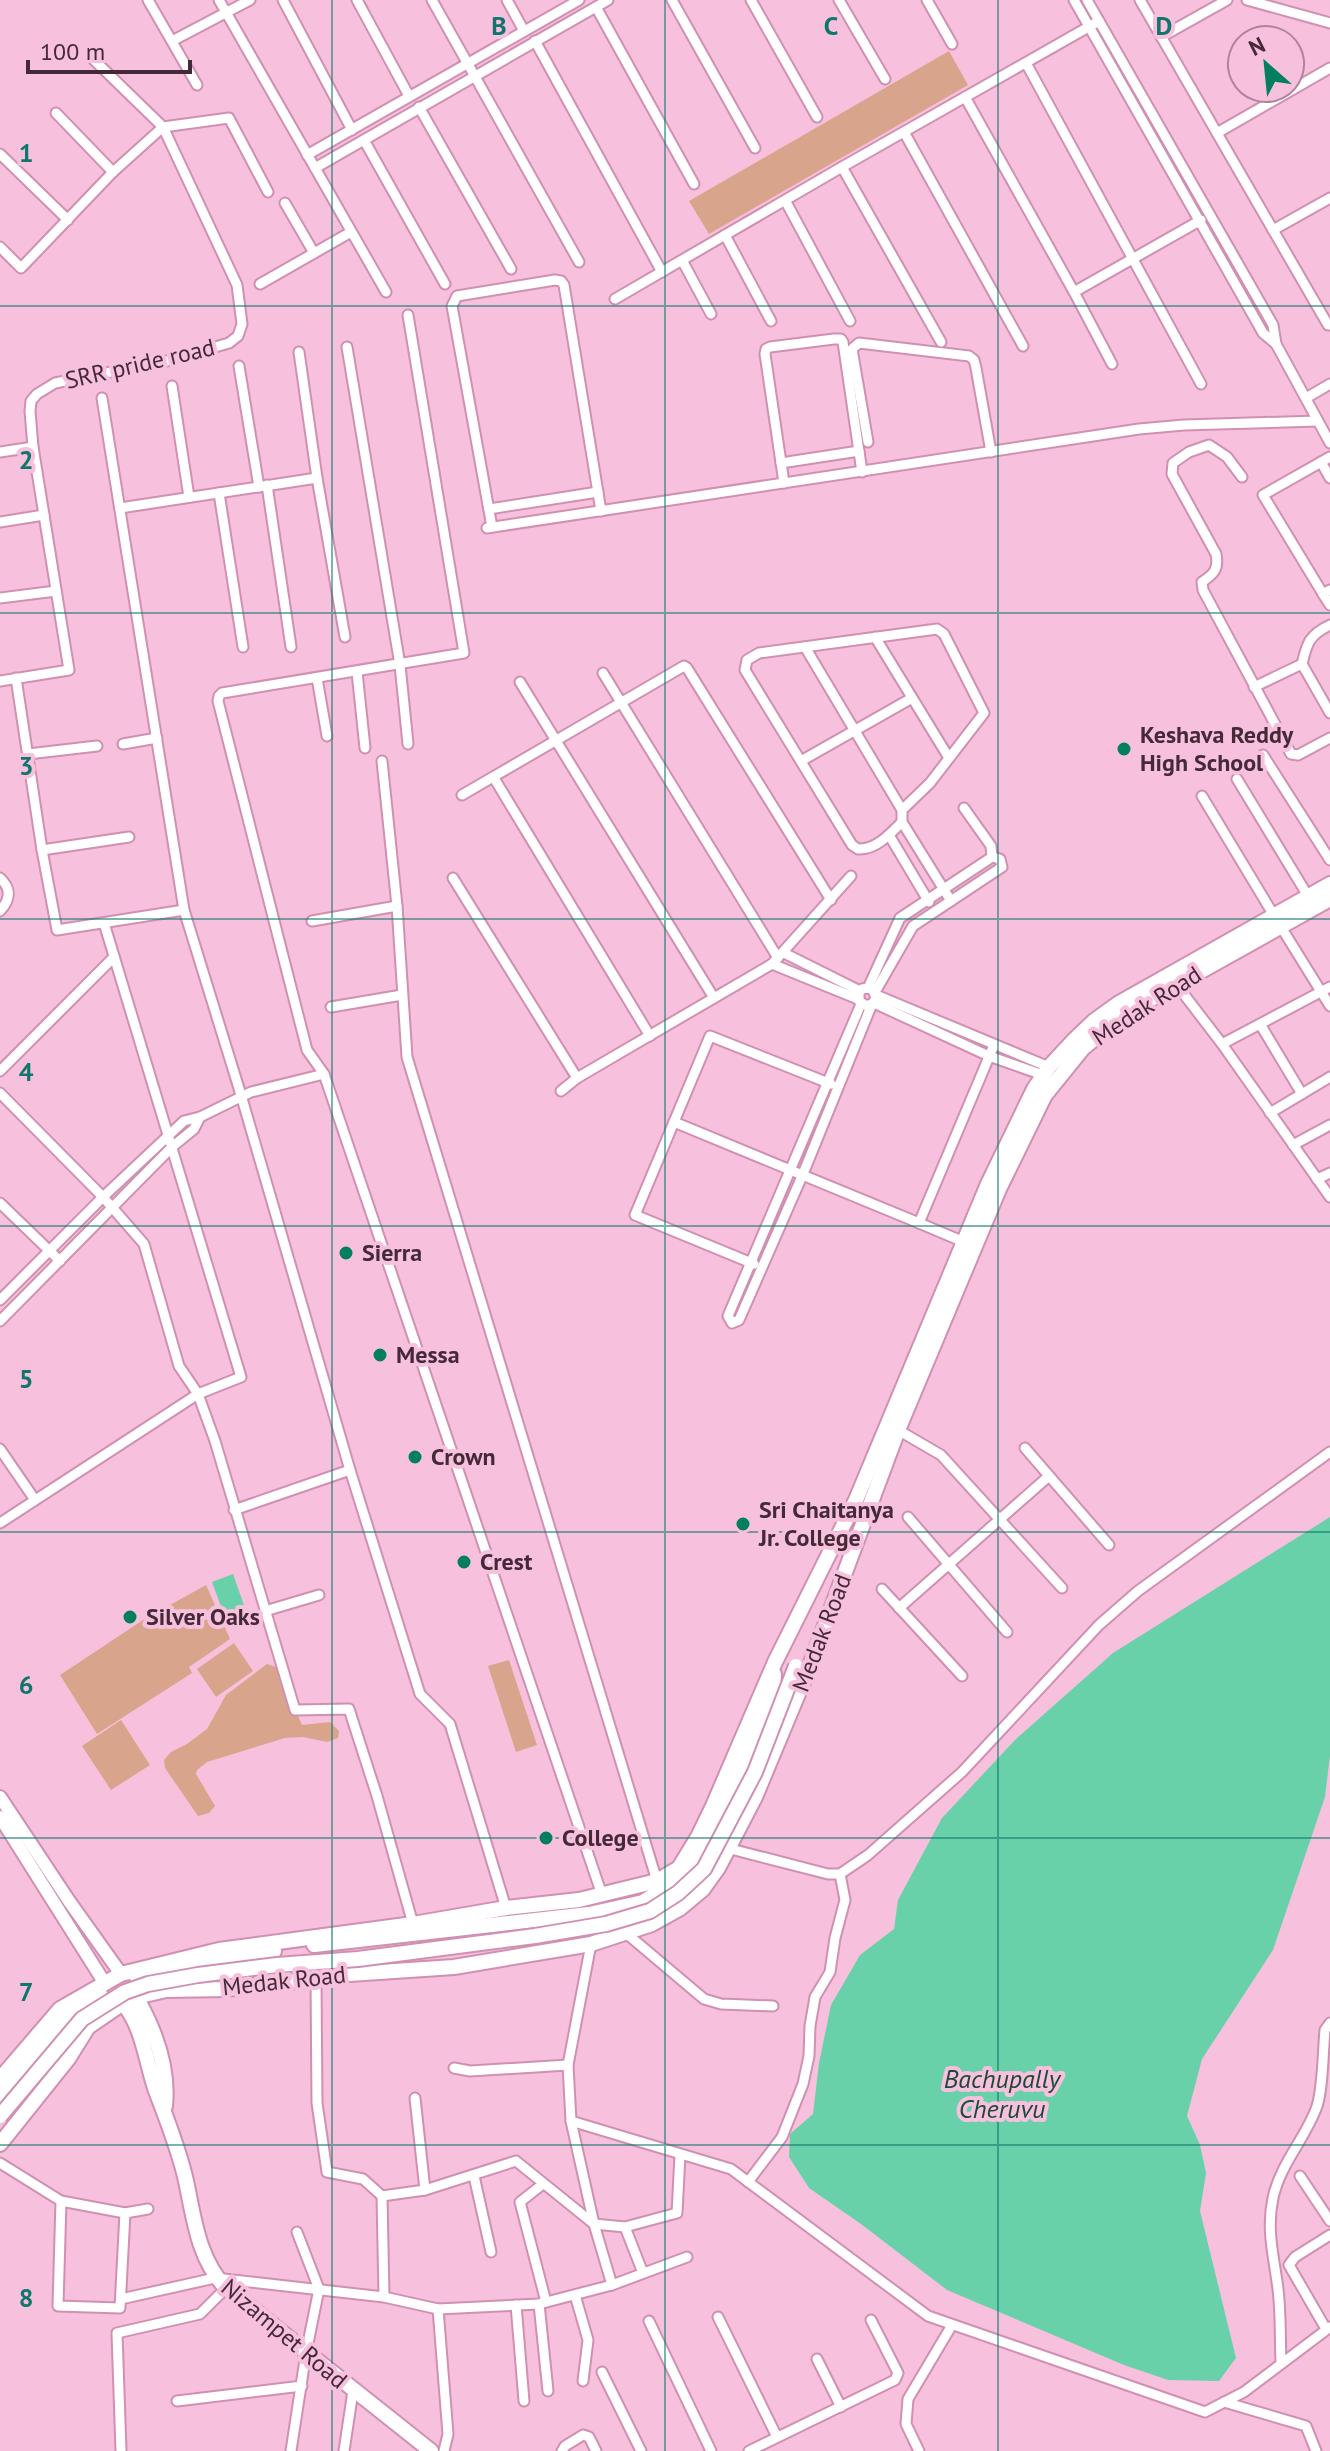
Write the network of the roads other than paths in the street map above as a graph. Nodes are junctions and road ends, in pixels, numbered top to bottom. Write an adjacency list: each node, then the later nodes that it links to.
1 (148, 0): 25 (street)
2 (219, 0): 20 (street)
3 (250, 0): 20 (street)
4 (283, 0): 41 (street)
5 (357, 0): 35 (street)
6 (432, 0): 29 (street)
7 (507, 0): 23 (street)
8 (579, 0): 23 (street)
9 (608, 0): 19 (street)
10 (672, 0): 45 (street)
11 (751, 0): 39 (street)
12 (839, 0): 33 (street)
13 (927, 0): 27 (street)
14 (1074, 0): 22 (street)
15 (1087, 0): 22 (street)
16 (1140, 0): 24 (street)
17 (1227, 0): 24 (street)
18 (1247, 0): 21 (street)
19 (596, 7): 26 (street); 51 (street)
20 (226, 12): 25 (street); 47 (street)
21 (1330, 23)
22 (1095, 24): 30 (street); 56 (street); 58 (street)
23 (524, 31): 29 (street)
24 (1161, 37): 43 (street)
25 (172, 41): 34 (street)
26 (535, 41): 32 (street); 68 (street)
27 (952, 44)
28 (92, 58): 40 (street)
29 (467, 63): 32 (street); 35 (street)
30 (1026, 63): 36 (street); 64 (street)
31 (1330, 68): 43 (street)
32 (474, 76): 37 (street); 65 (street)
33 (885, 79)
34 (197, 85)
35 (409, 96): 41 (street)
36 (965, 97): 42 (street); 72 (street)
37 (419, 107): 44 (street); 67 (street)
38 (56, 113): 50 (street)
39 (817, 117)
40 (163, 127): 50 (street); 52 (street); 94 (street, SRR pride road)
41 (352, 130): 47 (street)
42 (904, 132): 48 (street); 81 (street)
43 (1217, 133): 59 (street)
44 (364, 140): 49 (street); 70 (street)
45 (755, 148)
46 (0, 154): 57 (street)
47 (307, 155): 49 (street)
48 (842, 167): 54 (street); 79 (street)
49 (315, 168): 60 (street)
50 (113, 172): 57 (street)
51 (694, 184)
52 (268, 192)
53 (1330, 198): 59 (street)
54 (786, 202): 61 (street); 77 (street)
55 (285, 203): 63 (street)
56 (1211, 214): 58 (street); 80 (street)
57 (68, 220): 62 (street)
58 (1199, 221): 64 (street); 80 (street)
59 (1273, 230): 78 (street)
60 (351, 232): 63 (street); 71 (street)
61 (725, 235): 66 (street); 76 (street)
62 (0, 247)
63 (314, 253): 69 (street)
64 (1133, 257): 72 (street); 86 (street)
65 (579, 262)
66 (683, 262): 68 (street); 74 (street)
67 (511, 269)
68 (662, 272): 73 (street)
69 (260, 284)
70 (445, 284)
71 (386, 292)
72 (1074, 292): 84 (street)
73 (615, 299)
74 (711, 314)
75 (408, 315): 125 (street)
76 (771, 321)
77 (850, 321)
78 (1330, 325)
79 (941, 342)
80 (1276, 344): 90 (street)
81 (1023, 346)
82 (347, 347): 125 (street)
83 (299, 352): 102 (street)
84 (1112, 364)
85 (239, 366): 105 (street)
86 (1201, 384)
87 (1330, 384): 90 (street)
88 (172, 386): 108 (street)
89 (102, 398): 109 (street)
90 (1306, 398): 91 (street)
91 (1318, 421): 93 (street); 97 (street)
92 (868, 442): 97 (street)
93 (1330, 443)
94 (33, 447): 96 (street); 112 (street, SRR pride road)
95 (859, 451): 99 (street); 99 (street); 100 (street)
96 (0, 452)
97 (991, 452): 100 (street)
98 (1325, 460): 103 (street); 115 (street)
99 (781, 463): 104 (street)
100 (862, 472): 104 (street)
101 (1242, 477): 132 (street)
102 (317, 478): 105 (street); 119 (street)
103 (1330, 478)
104 (784, 483): 111 (street)
105 (263, 486): 107 (street); 122 (street)
106 (598, 492): 110 (street); 110 (street); 111 (street)
107 (219, 493): 108 (street); 121 (street)
108 (189, 497): 109 (street)
109 (120, 508): 138 (street)
110 (489, 509): 111 (street)
111 (601, 511)
112 (44, 515): 113 (street); 114 (street, SRR pride road)
113 (0, 522)
114 (56, 591): 116 (street); 128 (street, SRR pride road)
115 (1326, 592): 117 (street)
116 (0, 598)
117 (1330, 605)
118 (1330, 625): 124 (street)
119 (345, 637)
120 (875, 637): 123 (street); 133 (street); 147 (street)
121 (243, 647)
122 (291, 647)
123 (805, 647): 136 (street); 149 (street)
124 (1302, 664): 132 (street); 135 (street)
125 (400, 665): 126 (street); 142 (street)
126 (357, 672): 129 (street); 144 (street)
127 (603, 673): 134 (street)
128 (16, 678): 130 (street, SRR pride road); 145 (street)
129 (317, 678): 137 (street); 195 (street)
130 (0, 681)
131 (520, 682): 140 (street)
132 (1254, 687): 139 (street)
133 (912, 698): 136 (street); 147 (street)
134 (621, 703): 140 (street); 170 (street); 180 (street)
135 (1330, 713)
136 (855, 730): 149 (street); 155 (street)
137 (327, 736)
138 (157, 738): 141 (street); 173 (street)
139 (1330, 738)
140 (556, 741): 150 (street); 185 (street)
141 (123, 744)
142 (408, 744)
143 (97, 746): 145 (street)
144 (365, 748)
145 (28, 754): 159 (street)
146 (1263, 755): 161 (street)
147 (949, 758): 155 (street)
148 (382, 761): 172 (street)
149 (801, 761): 157 (street)
150 (494, 778): 152 (street); 189 (street)
151 (1237, 779): 167 (street)
152 (462, 795)
153 (1202, 796): 176 (street)
154 (964, 808): 160 (street)
155 (902, 810): 156 (street)
156 (902, 822): 157 (street); 166 (street)
157 (889, 835): 168 (street)
158 (129, 837): 159 (street)
159 (42, 850): 178 (street)
160 (992, 857): 166 (street); 171 (street)
161 (1330, 860)
162 (851, 876): 170 (street)
163 (0, 878): 174 (street)
164 (453, 878): 197 (street)
165 (1330, 884): 167 (main road, Medak Road)
166 (943, 890): 168 (street); 171 (street)
167 (1308, 896): 176 (main road, Medak Road)
168 (928, 899): 175 (street); 184 (street)
169 (1330, 899): 176 (main road, Medak Road)
170 (831, 900): 180 (street)
171 (951, 901): 175 (street)
172 (397, 906): 177 (street); 183 (street)
173 (184, 910): 178 (street); 203 (street)
174 (0, 911)
175 (935, 911): 184 (street)
176 (1277, 920): 181 (main road, Medak Road); 182 (street); 194 (main road, Medak Road)
177 (312, 921)
178 (104, 923): 179 (street)
179 (114, 957): 193 (street); 207 (street)
180 (778, 959): 184 (street); 184 (street); 185 (street)
181 (1176, 984): 190 (street); 226 (main road, Medak Road)
182 (1326, 989): 186 (street); 188 (street)
183 (402, 995): 187 (street); 252 (street)
184 (868, 997): 191 (street); 192 (street); 198 (street); 199 (street)
185 (714, 998): 189 (street)
186 (1330, 1006)
187 (331, 1007)
188 (1260, 1024): 190 (street); 202 (street)
189 (650, 1036): 197 (street)
190 (1222, 1044): 204 (street)
191 (994, 1045): 192 (street); 194 (street)
192 (989, 1056): 194 (street); 217 (street)
193 (0, 1071)
194 (1046, 1071): 218 (main road, Medak Road)
195 (324, 1074): 203 (street); 253 (street)
196 (1330, 1077): 202 (street)
197 (577, 1078): 200 (street)
198 (827, 1083): 199 (street); 205 (street); 209 (street)
199 (839, 1088): 211 (street)
200 (561, 1091)
201 (0, 1093): 213 (street)
202 (1302, 1094): 204 (street)
203 (241, 1095): 207 (street); 230 (street)
204 (1270, 1113): 208 (street)
205 (674, 1122): 209 (street); 221 (street)
206 (1330, 1125): 208 (street)
207 (170, 1142): 213 (street); 216 (street); 225 (street)
208 (1293, 1145): 212 (street)
209 (792, 1169): 211 (street); 221 (street)
210 (1330, 1173): 212 (street)
211 (803, 1174): 217 (street); 222 (street)
212 (1317, 1179): 214 (street)
213 (103, 1197): 216 (street); 219 (street)
214 (1330, 1197)
215 (0, 1203): 219 (street)
216 (113, 1208): 220 (street); 225 (street)
217 (919, 1223): 218 (street)
218 (964, 1242): 246 (main road, Medak Road)
219 (49, 1252): 220 (street); 223 (street)
220 (60, 1261): 224 (street)
221 (750, 1263): 222 (street); 222 (street)
222 (761, 1267)
223 (0, 1300)
224 (0, 1320)
225 (198, 1394): 232 (street); 233 (street)
226 (898, 1430): 235 (street); 245 (main road, Medak Road)
227 (1025, 1448): 231 (street)
228 (0, 1449): 232 (street)
229 (1330, 1452): 251 (street)
230 (350, 1470): 233 (street); 254 (street)
231 (1049, 1476): 235 (street); 237 (street)
232 (35, 1500): 236 (street)
233 (234, 1510): 243 (street)
234 (908, 1517): 238 (street)
235 (999, 1520): 238 (street); 239 (street)
236 (0, 1523)
237 (1109, 1545)
238 (948, 1564): 242 (street); 244 (street)
239 (1062, 1588)
240 (882, 1589): 242 (street)
241 (319, 1595): 243 (street)
242 (899, 1608): 247 (street)
243 (265, 1611): 255 (street)
244 (1007, 1632)
245 (820, 1640): 250 (main road, Medak Road); 269 (main road, bridge)
246 (775, 1662): 252 (main road, Medak Road); 267 (main road)
247 (962, 1676)
248 (0, 1797): 258 (main road)
249 (0, 1817): 260 (main road)
250 (727, 1848): 251 (street); 256 (main road, Medak Road)
251 (840, 1874): 277 (street)
252 (657, 1881): 253 (main road, Medak Road)
253 (602, 1895): 254 (main road, Medak Road)
254 (506, 1908): 255 (main road, Medak Road)
255 (413, 1924): 258 (main road, Medak Road)
256 (627, 1934): 257 (main road, Medak Road); 262 (street)
257 (591, 1944): 259 (main road, Medak Road); 264 (street)
258 (121, 1974): 260 (main road, Medak Road)
259 (316, 1979): 261 (main road, Medak Road); 280 (street)
260 (104, 1982): 266 (main road, Medak Road)
261 (129, 2000): 270 (main road); 292 (main road, Nizampet Road)
262 (773, 2006)
263 (1330, 2023): 308 (street)
264 (568, 2065): 265 (street); 271 (street)
265 (454, 2068)
266 (0, 2079)
267 (0, 2098): 270 (main road)
268 (415, 2098): 279 (street)
269 (0, 2116)
270 (22, 2116): 272 (main road)
271 (571, 2121): 273 (street); 285 (street)
272 (0, 2144)
273 (680, 2155): 277 (street); 286 (street)
274 (0, 2163): 281 (street)
275 (474, 2176): 278 (street); 279 (street); 289 (street)
276 (1300, 2176): 284 (street)
277 (748, 2182): 304 (street)
278 (543, 2184): 285 (street); 298 (street)
279 (425, 2190): 280 (street)
280 (382, 2196): 296 (street)
281 (61, 2201): 283 (street); 297 (street)
282 (148, 2209): 283 (street)
283 (125, 2213): 297 (street)
284 (1330, 2221)
285 (594, 2224): 286 (street); 293 (street)
286 (625, 2227): 291 (street)
287 (297, 2232): 294 (street)
288 (1330, 2235): 305 (street)
289 (491, 2252)
290 (687, 2257): 291 (street)
291 (643, 2273): 293 (street)
292 (220, 2283): 294 (street); 297 (street); 306 (main road, Nizampet Road); 319 (street)
293 (612, 2285): 295 (street)
294 (319, 2289): 296 (street); 306 (street)
295 (575, 2295): 298 (street); 310 (street)
296 (384, 2297): 300 (street)
297 (121, 2299)
298 (542, 2303): 299 (street); 313 (street)
299 (516, 2305): 300 (street); 315 (street)
300 (438, 2309): 323 (street)
301 (718, 2317): 318 (street)
302 (871, 2320): 317 (street)
303 (649, 2321): 327 (street)
304 (952, 2325): 316 (street); 329 (street)
305 (1328, 2328): 308 (street)
306 (306, 2353): 311 (street); 312 (main road, Nizampet Road)
307 (817, 2359): 317 (street)
308 (1281, 2363): 316 (street)
309 (602, 2372): 326 (street)
310 (583, 2381)
311 (302, 2386): 314 (street); 320 (street)
312 (353, 2391): 321 (street); 322 (main road, Nizampet Road)
313 (548, 2391)
314 (177, 2401)
315 (524, 2401)
316 (1224, 2402): 330 (street)
317 (841, 2407): 318 (street)
318 (777, 2437): 328 (street)
319 (121, 2451)
320 (291, 2451)
321 (344, 2451)
322 (431, 2451)
323 (444, 2451)
324 (562, 2451): 325 (street)
325 (596, 2451)
326 (641, 2451)
327 (711, 2451)
328 (749, 2451)
329 (919, 2451)
330 (1316, 2451)

